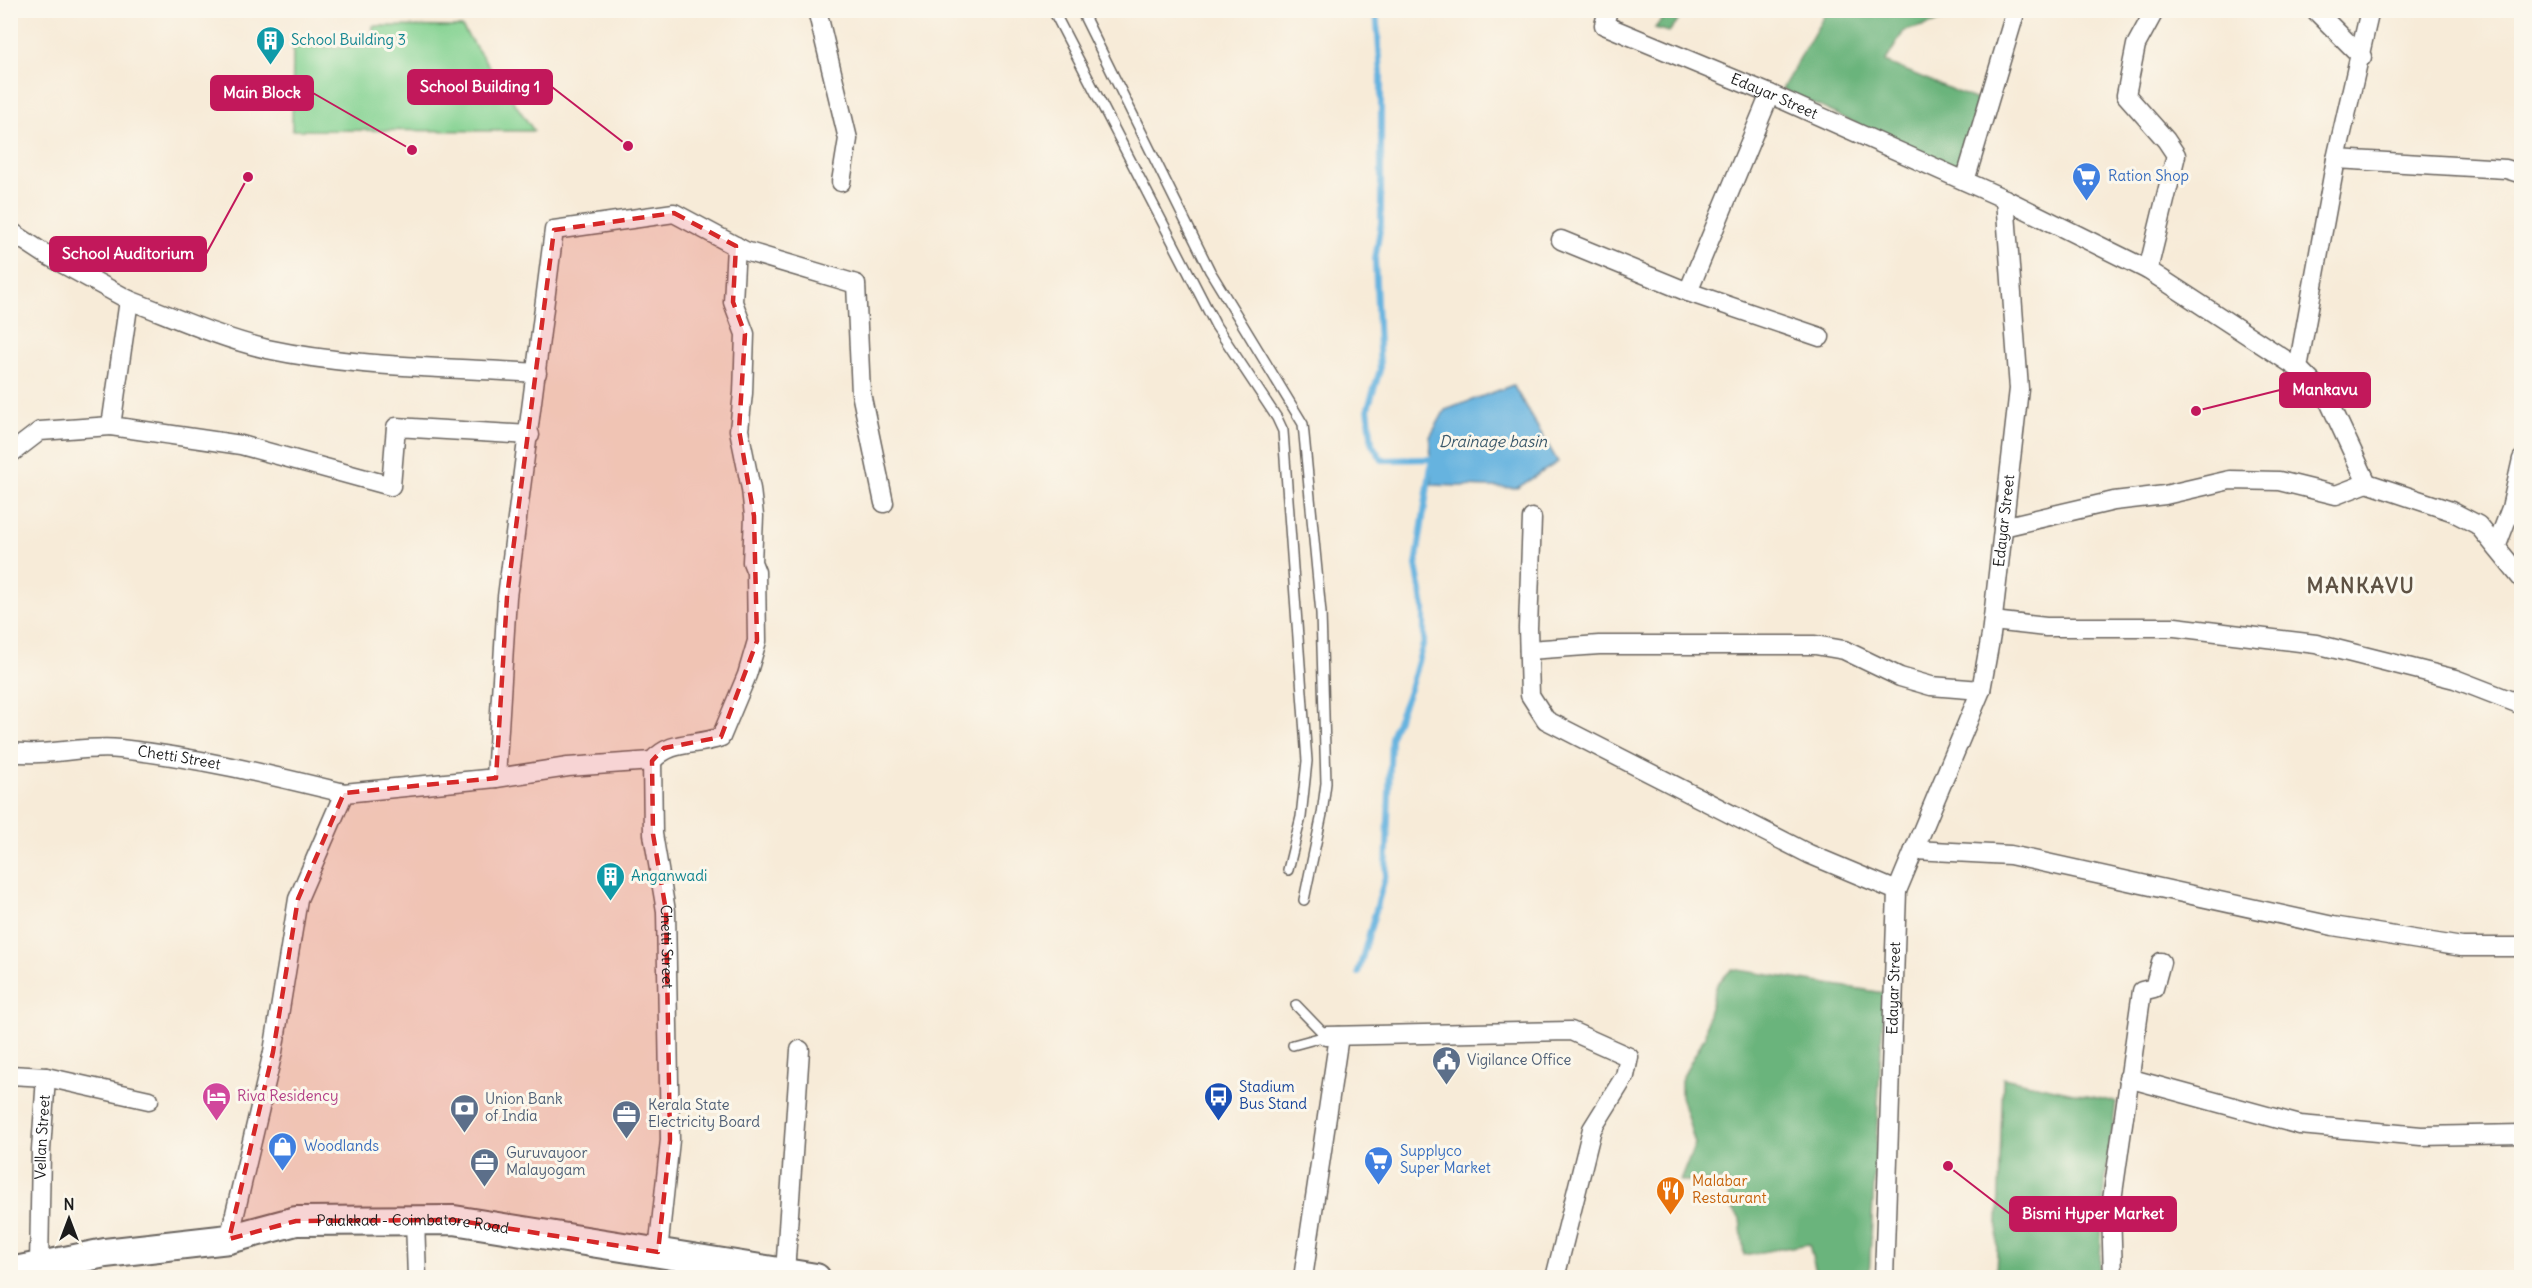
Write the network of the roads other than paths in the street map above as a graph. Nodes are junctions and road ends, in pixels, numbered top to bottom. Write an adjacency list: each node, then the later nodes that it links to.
1 (817, 10): 14 (street)
2 (1053, 10): 43 (lane)
3 (1081, 10): 44 (lane)
4 (1608, 10): 10 (street, Edayar Street)
5 (2016, 10): 13 (street)
6 (2155, 10): 19 (street)
7 (2315, 10): 9 (street)
8 (2370, 10): 9 (street)
9 (2362, 57): 11 (street)
10 (1770, 94): 13 (street, Edayar Street); 20 (street)
11 (2336, 159): 12 (street); 23 (street)
12 (2522, 174)
13 (1965, 181): 15 (street, Edayar Street)
14 (841, 182)
15 (2005, 199): 19 (street); 32 (street, Edayar Street)
16 (10, 231): 21 (street)
17 (1561, 240): 20 (street)
18 (736, 246): 24 (street); 30 (street); 40 (street)
19 (2148, 270): 23 (street)
20 (1688, 292): 22 (street)
21 (129, 300): 24 (street); 25 (street)
22 (1820, 337)
23 (2298, 368): 29 (street)
24 (537, 373): 26 (street)
25 (111, 426): 26 (street); 27 (street)
26 (530, 435): 41 (street)
27 (10, 454)
28 (2522, 459): 33 (street)
29 (2367, 483): 32 (street); 33 (street)
30 (884, 503)
31 (1532, 518): 36 (street)
32 (2003, 527): 35 (street, Edayar Street)
33 (2497, 545): 34 (street)
34 (2522, 579)
35 (1993, 621): 37 (street, Edayar Street); 38 (street)
36 (1529, 650): 37 (street); 47 (street)
37 (1981, 690): 45 (street, Edayar Street)
38 (2522, 705)
39 (10, 752): 42 (street, Chetti Street)
40 (652, 761): 41 (street); 62 (street, Chetti Street)
41 (496, 778): 42 (street, Chetti Street)
42 (344, 794): 61 (street)
43 (1303, 806): 44 (lane); 46 (lane)
44 (1323, 809): 48 (lane)
45 (1914, 850): 47 (street, Edayar Street); 49 (street)
46 (1287, 870)
47 (1897, 891): 71 (street, Edayar Street)
48 (1304, 900)
49 (2522, 947)
50 (2161, 962): 57 (street)
51 (1296, 1005): 52 (lane)
52 (1332, 1036): 53 (lane); 69 (street); 70 (street)
53 (1293, 1046)
54 (800, 1050): 66 (street)
55 (10, 1075): 56 (street, Vellan Street)
56 (46, 1077): 58 (street, Vellan Street); 63 (street, Vellan Street)
57 (2128, 1078): 59 (street); 72 (street)
58 (149, 1100)
59 (2522, 1134)
60 (415, 1220): 61 (main road, Palakkad - Coimbatore Road); 62 (main road, Palakkad - Coimbatore Road); 67 (street)
61 (229, 1239): 63 (main road, Palakkad - Coimbatore Road)
62 (658, 1252): 64 (main road, Palakkad - Coimbatore Road)
63 (39, 1267): 65 (main road, Palakkad - Coimbatore Road)
64 (727, 1271): 66 (main road, Palakkad - Coimbatore Road)
65 (10, 1272)
66 (785, 1273): 68 (main road, Palakkad - Coimbatore Road)
67 (417, 1278)
68 (816, 1278)
69 (1303, 1278)
70 (1555, 1278)
71 (1884, 1278)
72 (2113, 1278)

